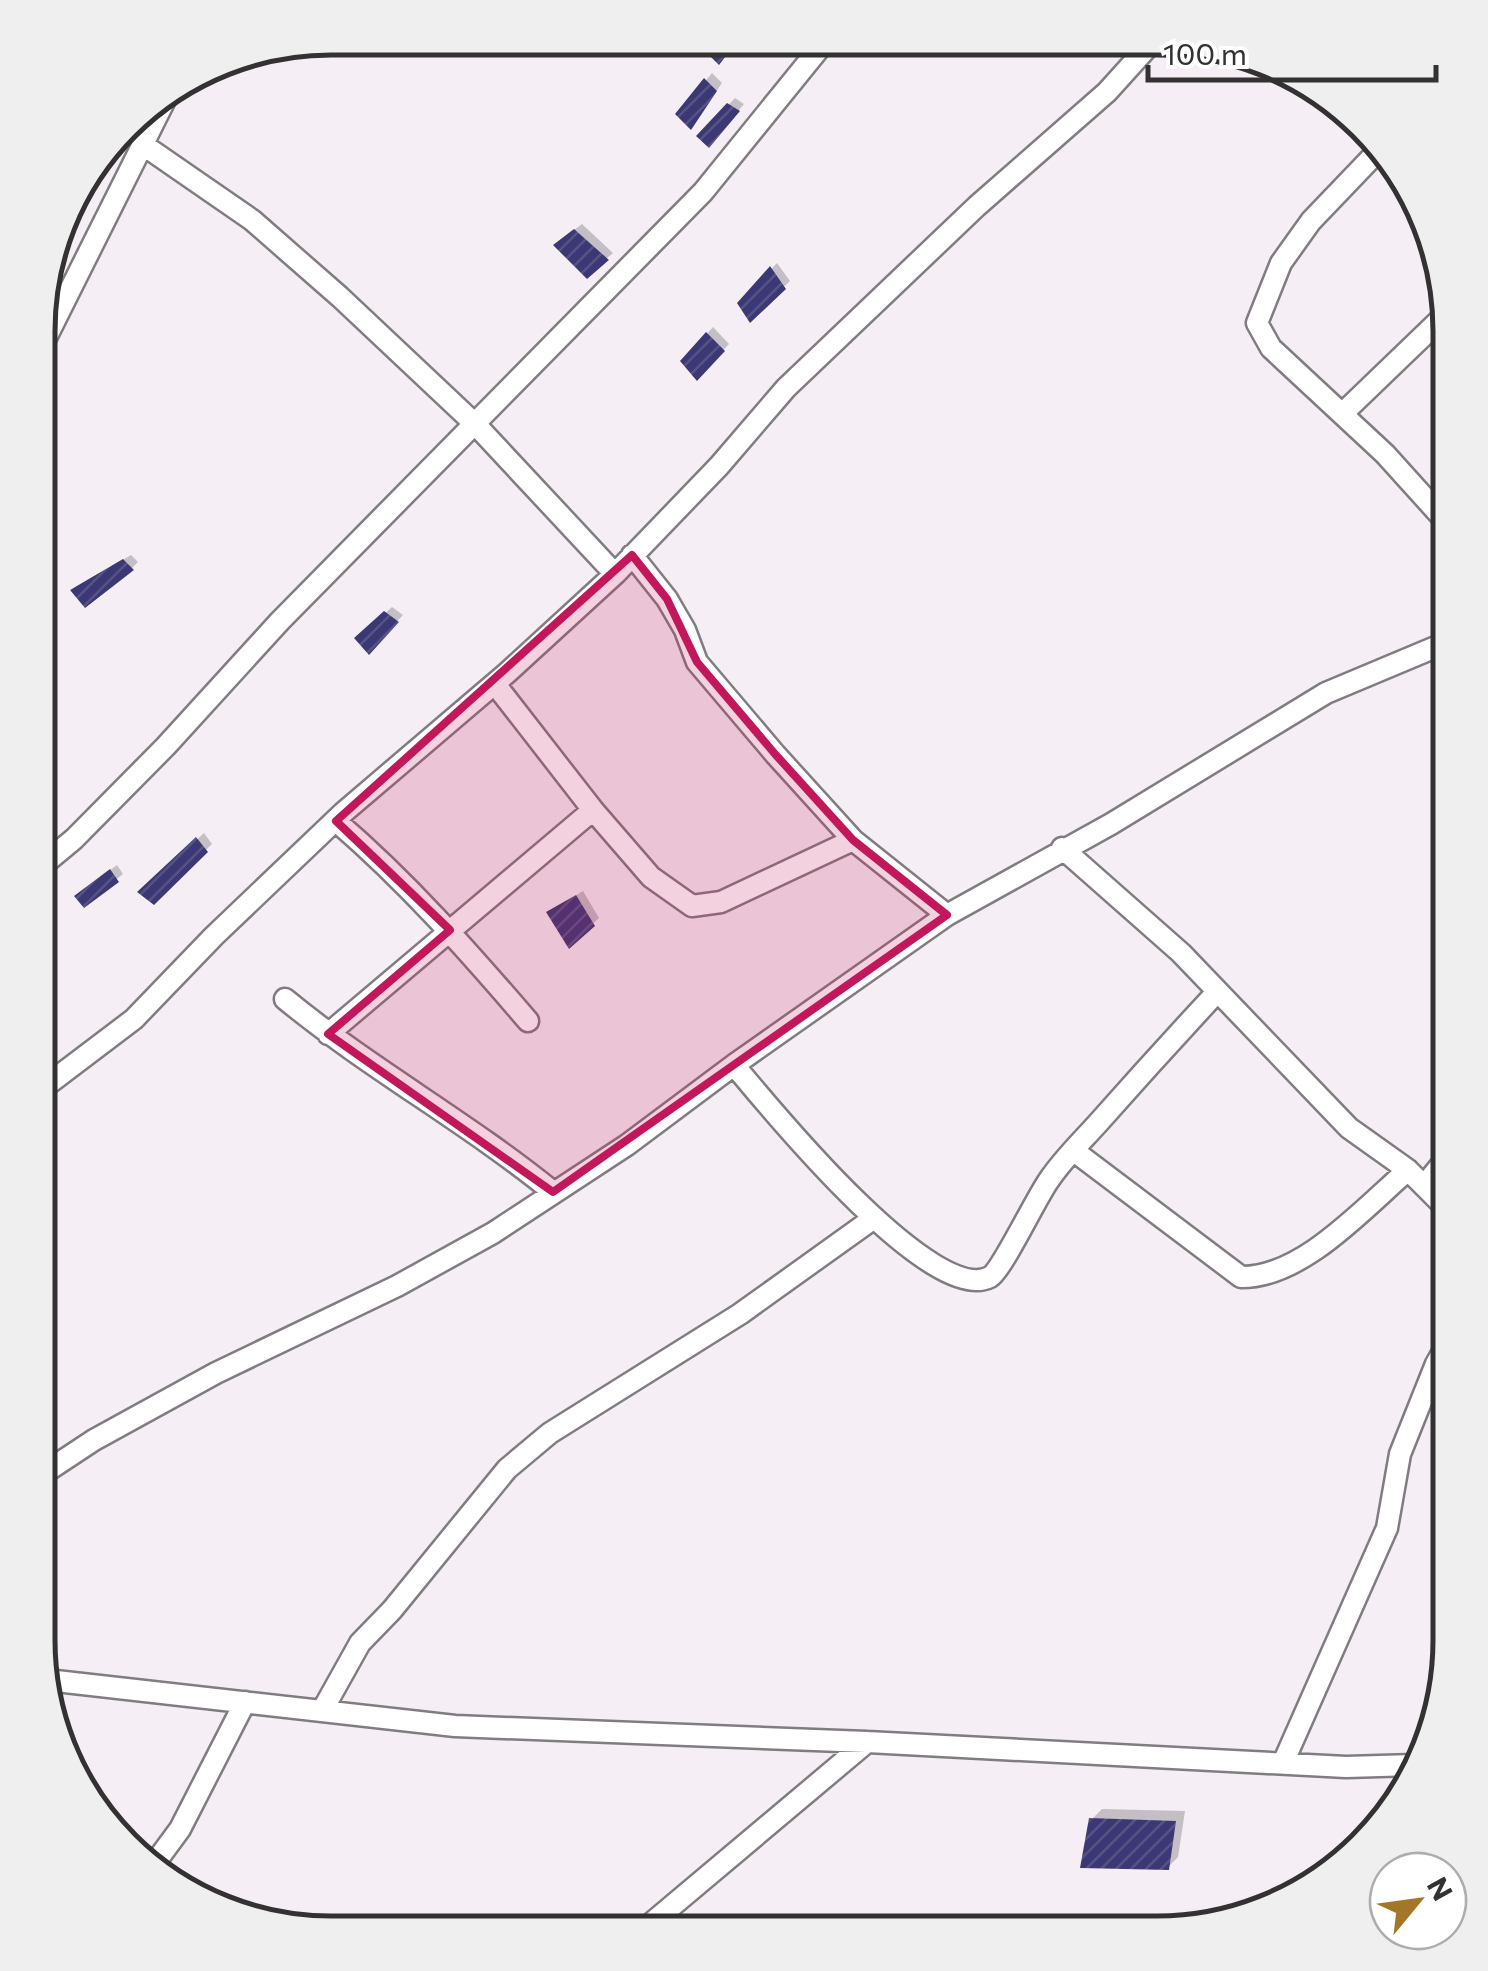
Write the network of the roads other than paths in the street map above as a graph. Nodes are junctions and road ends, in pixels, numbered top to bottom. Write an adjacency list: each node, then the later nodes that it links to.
1 (814, 55): 9 (street)
2 (1140, 55): 11 (street)
3 (156, 118): 4 (street)
4 (142, 144): 6 (street); 9 (street)
5 (1371, 157): 8 (street)
6 (56, 318)
7 (1433, 327): 8 (street)
8 (1342, 414): 10 (street)
9 (476, 424): 12 (street); 19 (street)
10 (1433, 507)
11 (632, 556): 12 (street); 17 (street)
12 (615, 574): 14 (street)
13 (1433, 648): 18 (street)
14 (496, 684): 15 (street); 16 (street)
15 (593, 810): 17 (street); 21 (street)
16 (336, 821): 21 (street); 27 (street)
17 (853, 840): 20 (street)
18 (1062, 848): 20 (street); 22 (street)
19 (55, 855)
20 (947, 915): 26 (street)
21 (450, 930): 24 (street); 25 (street)
22 (1217, 992): 28 (street); 29 (street)
23 (285, 999): 25 (street)
24 (528, 1021)
25 (328, 1034): 32 (street)
26 (734, 1065): 32 (street); 34 (street)
27 (55, 1078)
28 (1074, 1151): 29 (street); 34 (street)
29 (1408, 1170): 31 (street)
30 (1432, 1176): 31 (street)
31 (1424, 1186): 33 (street)
32 (553, 1192): 36 (street)
33 (1432, 1194)
34 (874, 1218): 39 (street)
35 (1432, 1373): 41 (street)
36 (55, 1466)
37 (59, 1681): 38 (street)
38 (246, 1702): 39 (street); 43 (street)
39 (322, 1711): 40 (street)
40 (868, 1742): 41 (street); 44 (street)
41 (1282, 1763): 42 (street)
42 (1403, 1765)
43 (159, 1856)
44 (661, 1916)

